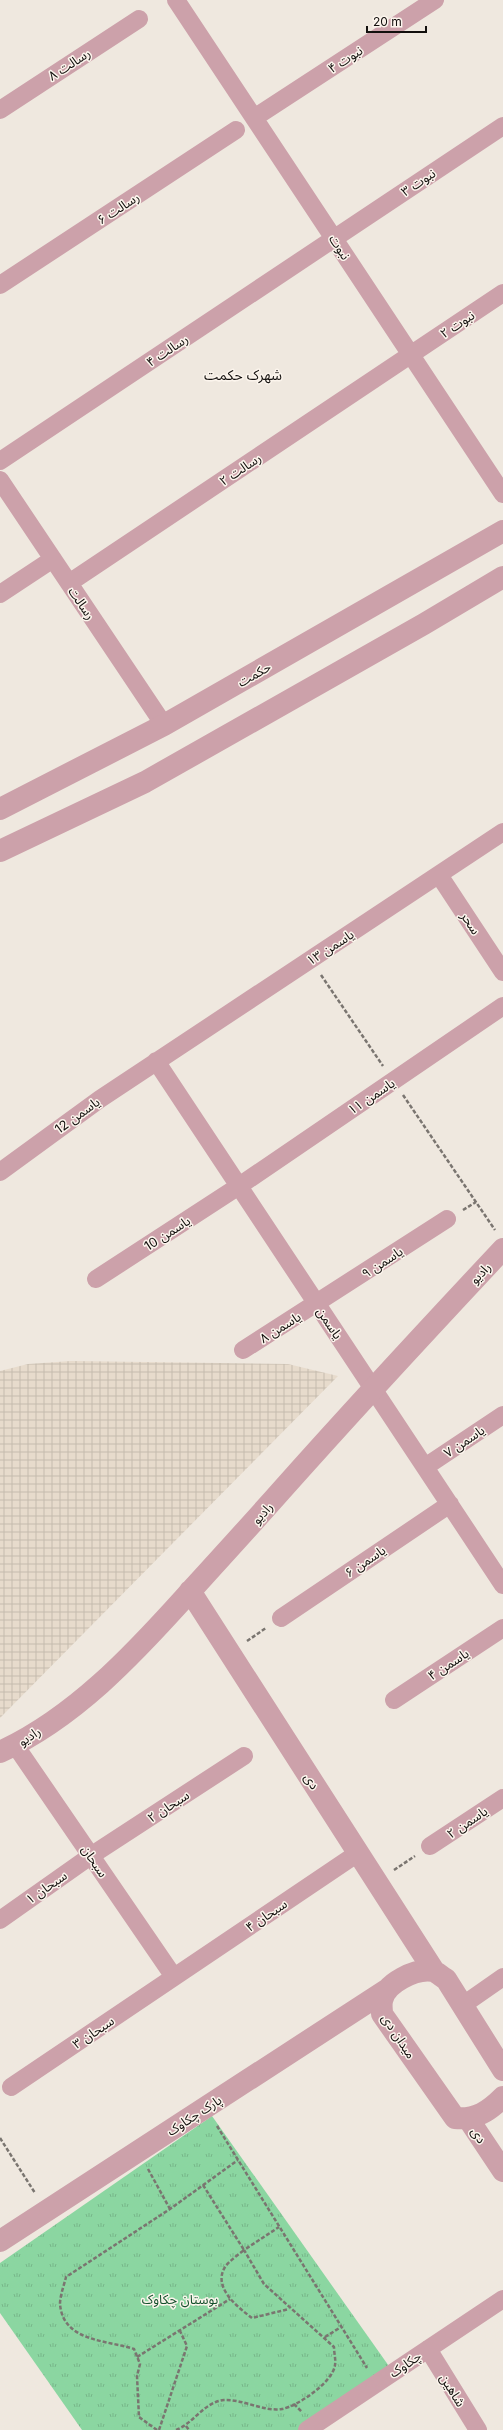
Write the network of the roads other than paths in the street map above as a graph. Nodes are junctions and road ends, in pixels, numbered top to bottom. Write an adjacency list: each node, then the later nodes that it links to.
1 (176, 0): 5 (street, نبوت)
2 (435, 0): 5 (street, نبوت ۴)
3 (139, 19): 4 (street, رسالت ۸)
4 (0, 110)
5 (254, 118): 8 (street, نبوت)
6 (503, 126): 8 (street, نبوت ۳)
7 (236, 130): 9 (street, رسالت ۶)
8 (334, 238): 11 (street, نبوت); 12 (street, رسالت ۴)
9 (0, 285)
10 (503, 293): 11 (street, نبوت ۲)
11 (411, 355): 14 (street, نبوت); 18 (street, رسالت ۲)
12 (0, 461)
13 (0, 480): 16 (street, رسالت)
14 (503, 494)
15 (503, 531): 20 (street, حکمت)
16 (53, 559): 18 (street, رسالت); 19 (street)
17 (503, 577): 23 (street)
18 (69, 583): 20 (street, رسالت)
19 (0, 594)
20 (164, 725): 21 (street, حکمت)
21 (0, 809)
22 (503, 832): 24 (street, یاسمن ۱۳)
23 (0, 851)
24 (439, 875): 25 (street, سحر); 27 (street, یاسمن ۱۳)
25 (503, 972)
26 (503, 1006): 29 (street, یاسمن ۱۱)
27 (156, 1061): 28 (street, یاسمن 12); 29 (street, یاسمن)
28 (0, 1172)
29 (239, 1186): 32 (street, یاسمن 10); 33 (street, یاسمن)
30 (447, 1219): 33 (street, یاسمن ۹)
31 (501, 1242): 35 (street, رادیو)
32 (96, 1279)
33 (317, 1304): 34 (street, یاسمن ۸); 35 (street, یاسمن)
34 (243, 1350)
35 (373, 1388): 37 (street, یاسمن); 40 (street, رادیو)
36 (503, 1415): 37 (street, یاسمن ۷)
37 (425, 1467): 38 (street, یاسمن)
38 (450, 1504): 39 (street, یاسمن); 41 (street, یاسمن ۶)
39 (500, 1573)
40 (190, 1592): 44 (street, رادیو); 48 (street, دی)
41 (281, 1618)
42 (503, 1628): 43 (street, یاسمن ۴)
43 (394, 1700)
44 (7, 1749): 49 (street, سبحان)
45 (244, 1756): 49 (street, سبحان ۲)
46 (503, 1798): 47 (street, یاسمن ۲)
47 (430, 1846)
48 (358, 1853): 51 (street, دی); 52 (street, سبحان ۴)
49 (92, 1855): 50 (street, سبحان ۱); 52 (street, سبحان)
50 (0, 1920)
51 (434, 1971): 54 (street); 55 (street)
52 (174, 1977): 57 (street, سبحان ۳)
53 (503, 1977): 55 (street)
54 (388, 1989): 59 (street, میدان دی); 61 (street, پارک چکاوک)
55 (463, 2005): 56 (street)
56 (503, 2070)
57 (11, 2087)
58 (503, 2097): 59 (street)
59 (469, 2120): 60 (street, دی)
60 (503, 2171)
61 (0, 2241)
62 (503, 2299): 63 (street, چکاوک)
63 (428, 2349): 64 (street, چکاوک); 65 (street, شاهین)
64 (307, 2430)
65 (478, 2430)

